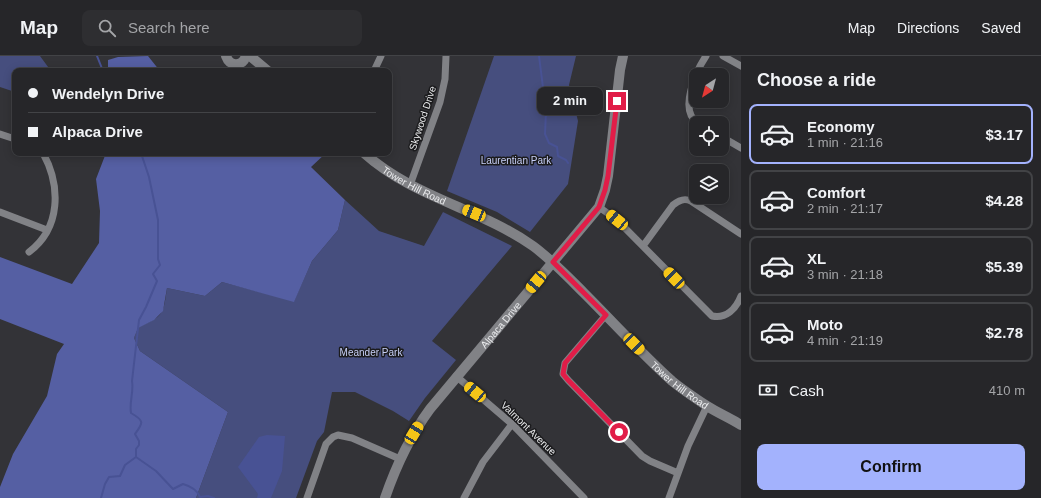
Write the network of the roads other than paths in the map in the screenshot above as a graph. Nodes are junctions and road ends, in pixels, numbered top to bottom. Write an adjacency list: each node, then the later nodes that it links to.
1 (250, 56): 11 (street)
2 (381, 56): 12 (street)
3 (446, 56): 20 (street, Skywood Drive)
4 (623, 56): 21 (street, Alpaca Drive)
5 (706, 56): 13 (street)
6 (723, 56): 9 (street)
7 (225, 57): 8 (street)
8 (243, 60): 10 (street)
9 (741, 66)
10 (256, 68)
11 (264, 68)
12 (375, 68)
13 (691, 116)
14 (0, 134): 15 (street)
15 (12, 138)
16 (729, 141): 17 (street)
17 (741, 148)
18 (44, 156): 23 (street)
19 (367, 156): 20 (street, Tower Hill Road)
20 (410, 185): 27 (street, Tower Hill Road)
21 (599, 207): 25 (street); 27 (street, Alpaca Drive)
22 (0, 212): 23 (street)
23 (47, 230): 26 (street)
24 (741, 234): 25 (street)
25 (643, 246): 28 (street)
26 (29, 252)
27 (553, 262): 29 (street, Tower Hill Road); 30 (street, Alpaca Drive)
28 (741, 296)
29 (606, 315): 31 (street, Tower Hill Road); 37 (street)
30 (456, 376): 34 (street, Valmont Avenue); 36 (street, Alpaca Drive)
31 (707, 406): 32 (street, Tower Hill Road); 37 (street)
32 (731, 418): 33 (street, Tower Hill Road); 35 (street, Tower Hill Road)
33 (741, 421)
34 (512, 424): 40 (street); 41 (street, Valmont Avenue)
35 (741, 425)
36 (400, 459): 38 (street); 39 (street, Alpaca Drive)
37 (678, 473): 42 (street)
38 (307, 498)
39 (385, 498)
40 (464, 498)
41 (584, 498)
42 (669, 498)

